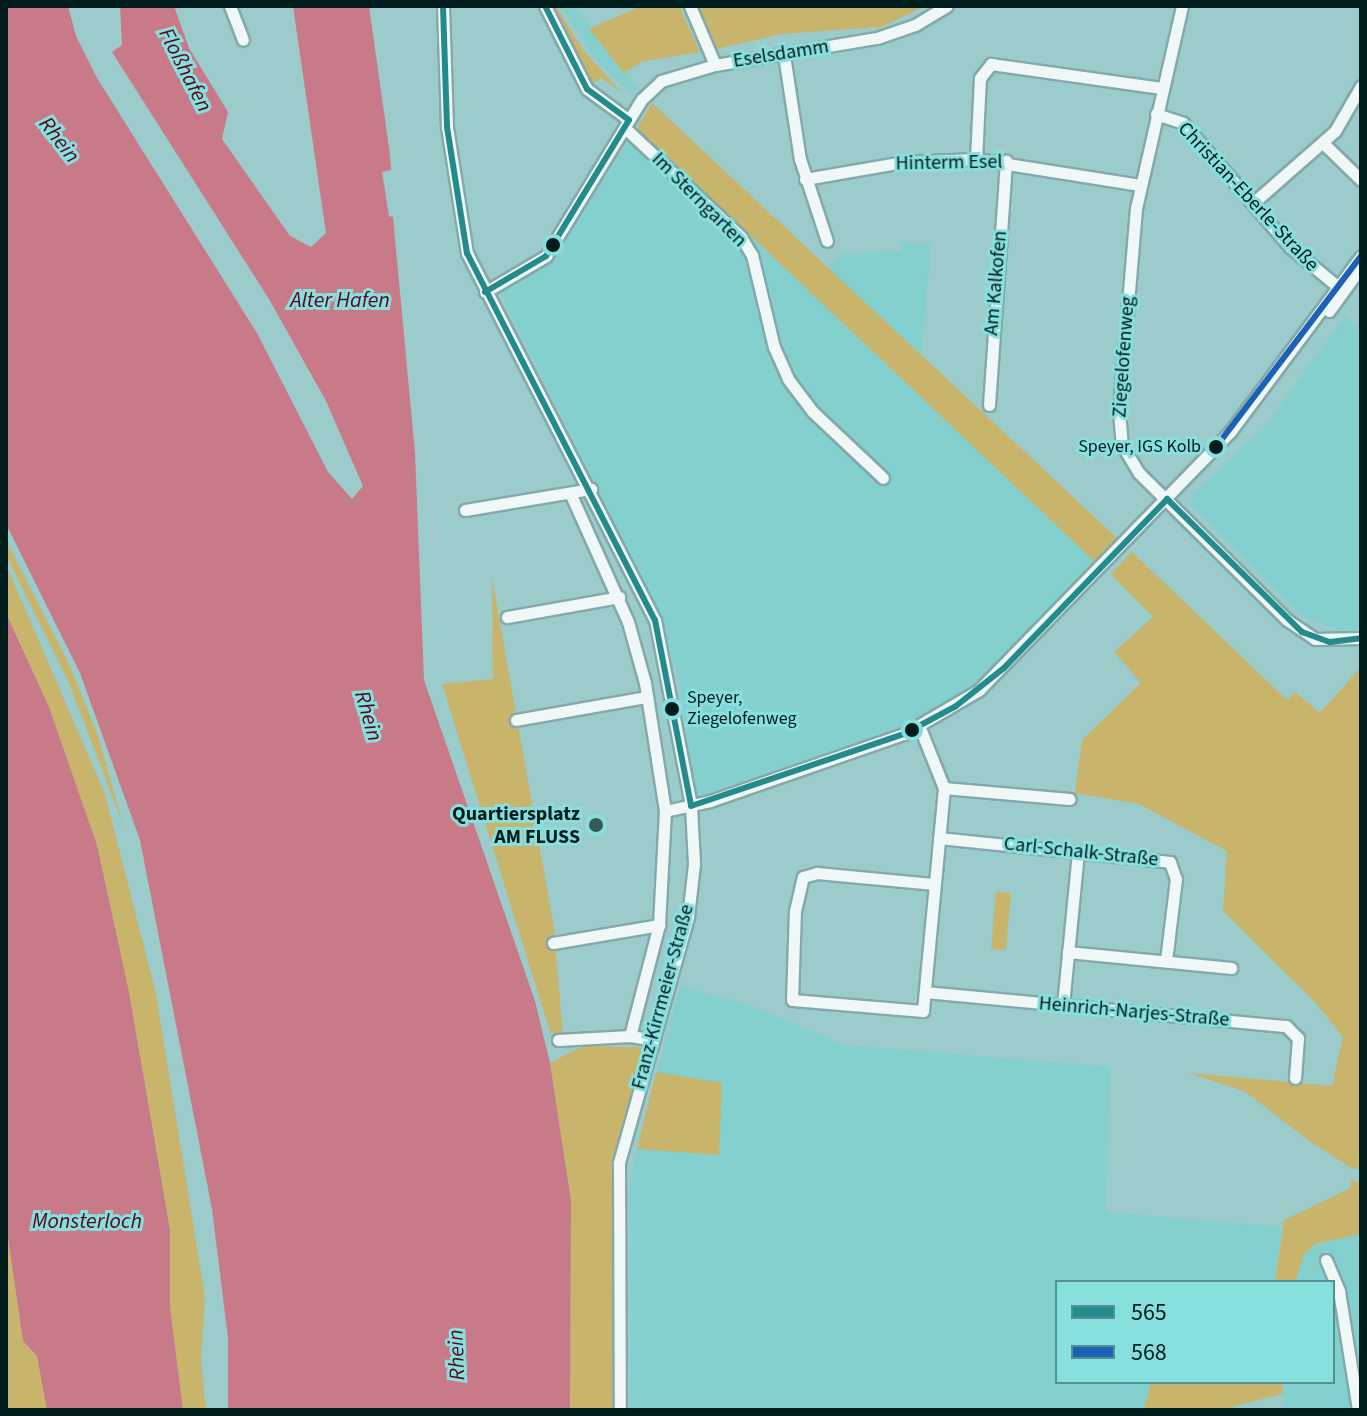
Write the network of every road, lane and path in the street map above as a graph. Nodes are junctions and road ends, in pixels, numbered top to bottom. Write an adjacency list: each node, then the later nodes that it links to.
1 (230, 6): 7 (street)
2 (443, 6): 25 (street, Franz-Kirrmeier-Straße)
3 (545, 6): 13 (street, Im Sterngarten)
4 (690, 6): 9 (street)
5 (947, 6): 8 (street, Eselsdamm)
6 (1182, 6): 11 (street, Ziegelofenweg)
7 (243, 40)
8 (784, 55): 9 (street, Eselsdamm); 17 (street)
9 (715, 65): 13 (street, Eselsdamm)
10 (1361, 86): 14 (street)
11 (1161, 88): 12 (street, Ziegelofenweg); 15 (street)
12 (1156, 114): 19 (street, Ziegelofenweg); 20 (street, Christian-Eberle-Straße)
13 (627, 124): 25 (street, Eselsdamm); 28 (street, Im Sterngarten)
14 (1323, 143): 18 (street); 20 (street)
15 (976, 159): 16 (street, Hinterm Esel); 17 (street, Hinterm Esel)
16 (1006, 161): 19 (street, Hinterm Esel); 27 (street, Am Kalkofen)
17 (805, 179): 21 (street)
18 (1361, 180)
19 (1140, 185): 31 (street, Ziegelofenweg)
20 (1253, 203): 24 (street, Christian-Eberle-Straße)
21 (827, 241)
22 (1361, 256): 24 (street)
23 (1361, 267): 26 (street)
24 (1337, 286): 26 (street)
25 (485, 292): 29 (street, Franz-Kirrmeier-Straße)
26 (1313, 324): 31 (street)
27 (989, 405)
28 (883, 478)
29 (591, 489): 30 (street); 41 (street, Franz-Kirrmeier-Straße)
30 (571, 495): 32 (street); 33 (street)
31 (1167, 499): 35 (street, Ziegelofenweg); 38 (street)
32 (465, 510)
33 (619, 597): 34 (street); 36 (street)
34 (507, 617)
35 (1361, 638)
36 (647, 697): 37 (street); 42 (street)
37 (516, 720)
38 (920, 728): 39 (street); 41 (street)
39 (944, 788): 40 (street); 43 (street)
40 (1070, 799)
41 (691, 806): 42 (street); 55 (street, Franz-Kirrmeier-Straße)
42 (665, 811): 46 (street)
43 (939, 838): 44 (street, Carl-Schalk-Straße); 45 (street)
44 (1078, 852): 48 (street); 49 (street, Carl-Schalk-Straße)
45 (934, 884): 51 (street); 51 (street)
46 (659, 925): 47 (street); 53 (street)
47 (553, 943)
48 (1068, 952): 49 (street); 52 (street)
49 (1166, 961): 50 (street)
50 (1231, 968)
51 (925, 992): 52 (street, Heinrich-Narjes-Straße)
52 (1063, 1005): 56 (street, Heinrich-Narjes-Straße)
53 (630, 1036): 54 (street); 55 (street)
54 (558, 1040)
55 (654, 1040): 60 (street, Franz-Kirrmeier-Straße)
56 (1295, 1078)
57 (1326, 1260): 58 (street)
58 (1334, 1280)
59 (1335, 1281): 61 (street)
60 (620, 1410)
61 (1358, 1410)

